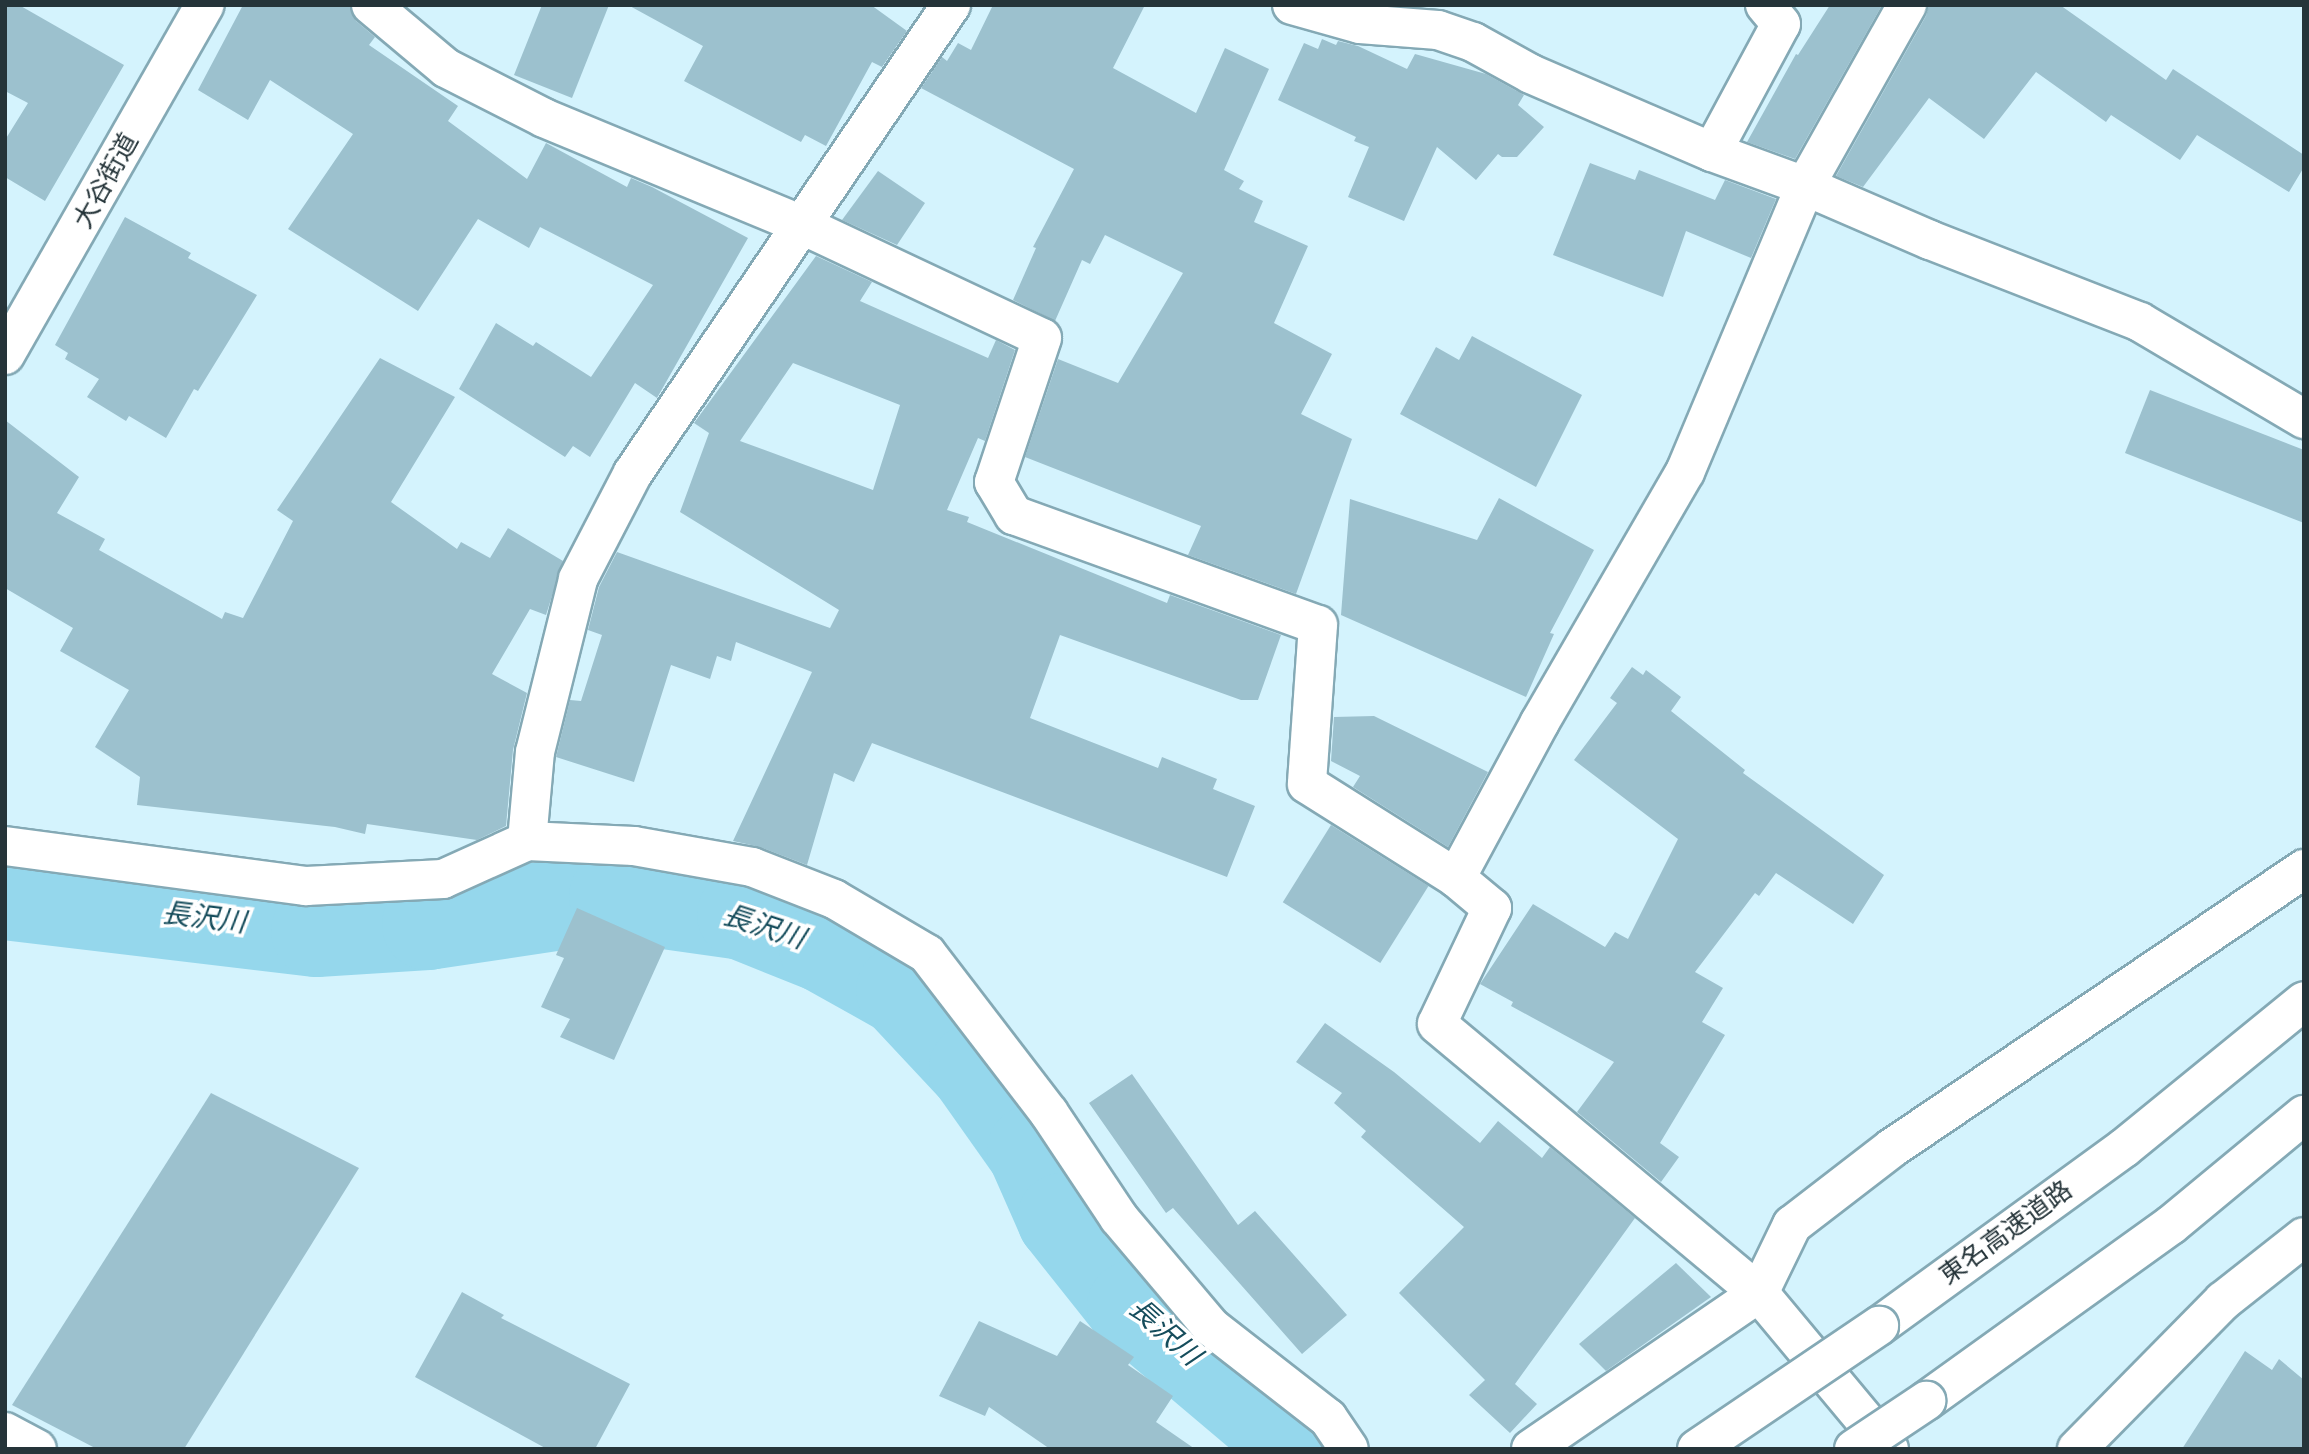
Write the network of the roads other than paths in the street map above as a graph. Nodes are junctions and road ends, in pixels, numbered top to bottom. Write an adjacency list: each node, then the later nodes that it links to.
1 (205, 5): 10 (main road, 大谷街道)
2 (372, 5): 9 (main road)
3 (951, 5): 9 (main road)
4 (1292, 5): 7 (main road)
5 (1765, 5): 7 (main road)
6 (1907, 5): 8 (main road)
7 (1712, 152): 8 (main road)
8 (1805, 186): 11 (main road); 15 (main road)
9 (802, 225): 12 (main road); 15 (main road)
10 (5, 355)
11 (2304, 419)
12 (527, 841): 13 (main road); 22 (main road)
13 (5, 846)
14 (2304, 870): 19 (main road)
15 (1456, 878): 19 (main road)
16 (2304, 1001): 24 (main road, 東名高速道路, bridge)
17 (2304, 1115): 25 (main road, bridge)
18 (2304, 1237): 27 (main road)
19 (1759, 1293): 23 (main road); 26 (main road)
20 (5, 1432): 21 (main road)
21 (37, 1449)
22 (1349, 1449)
23 (1531, 1449)
24 (1697, 1449)
25 (1854, 1449)
26 (1889, 1449)
27 (2077, 1449)

